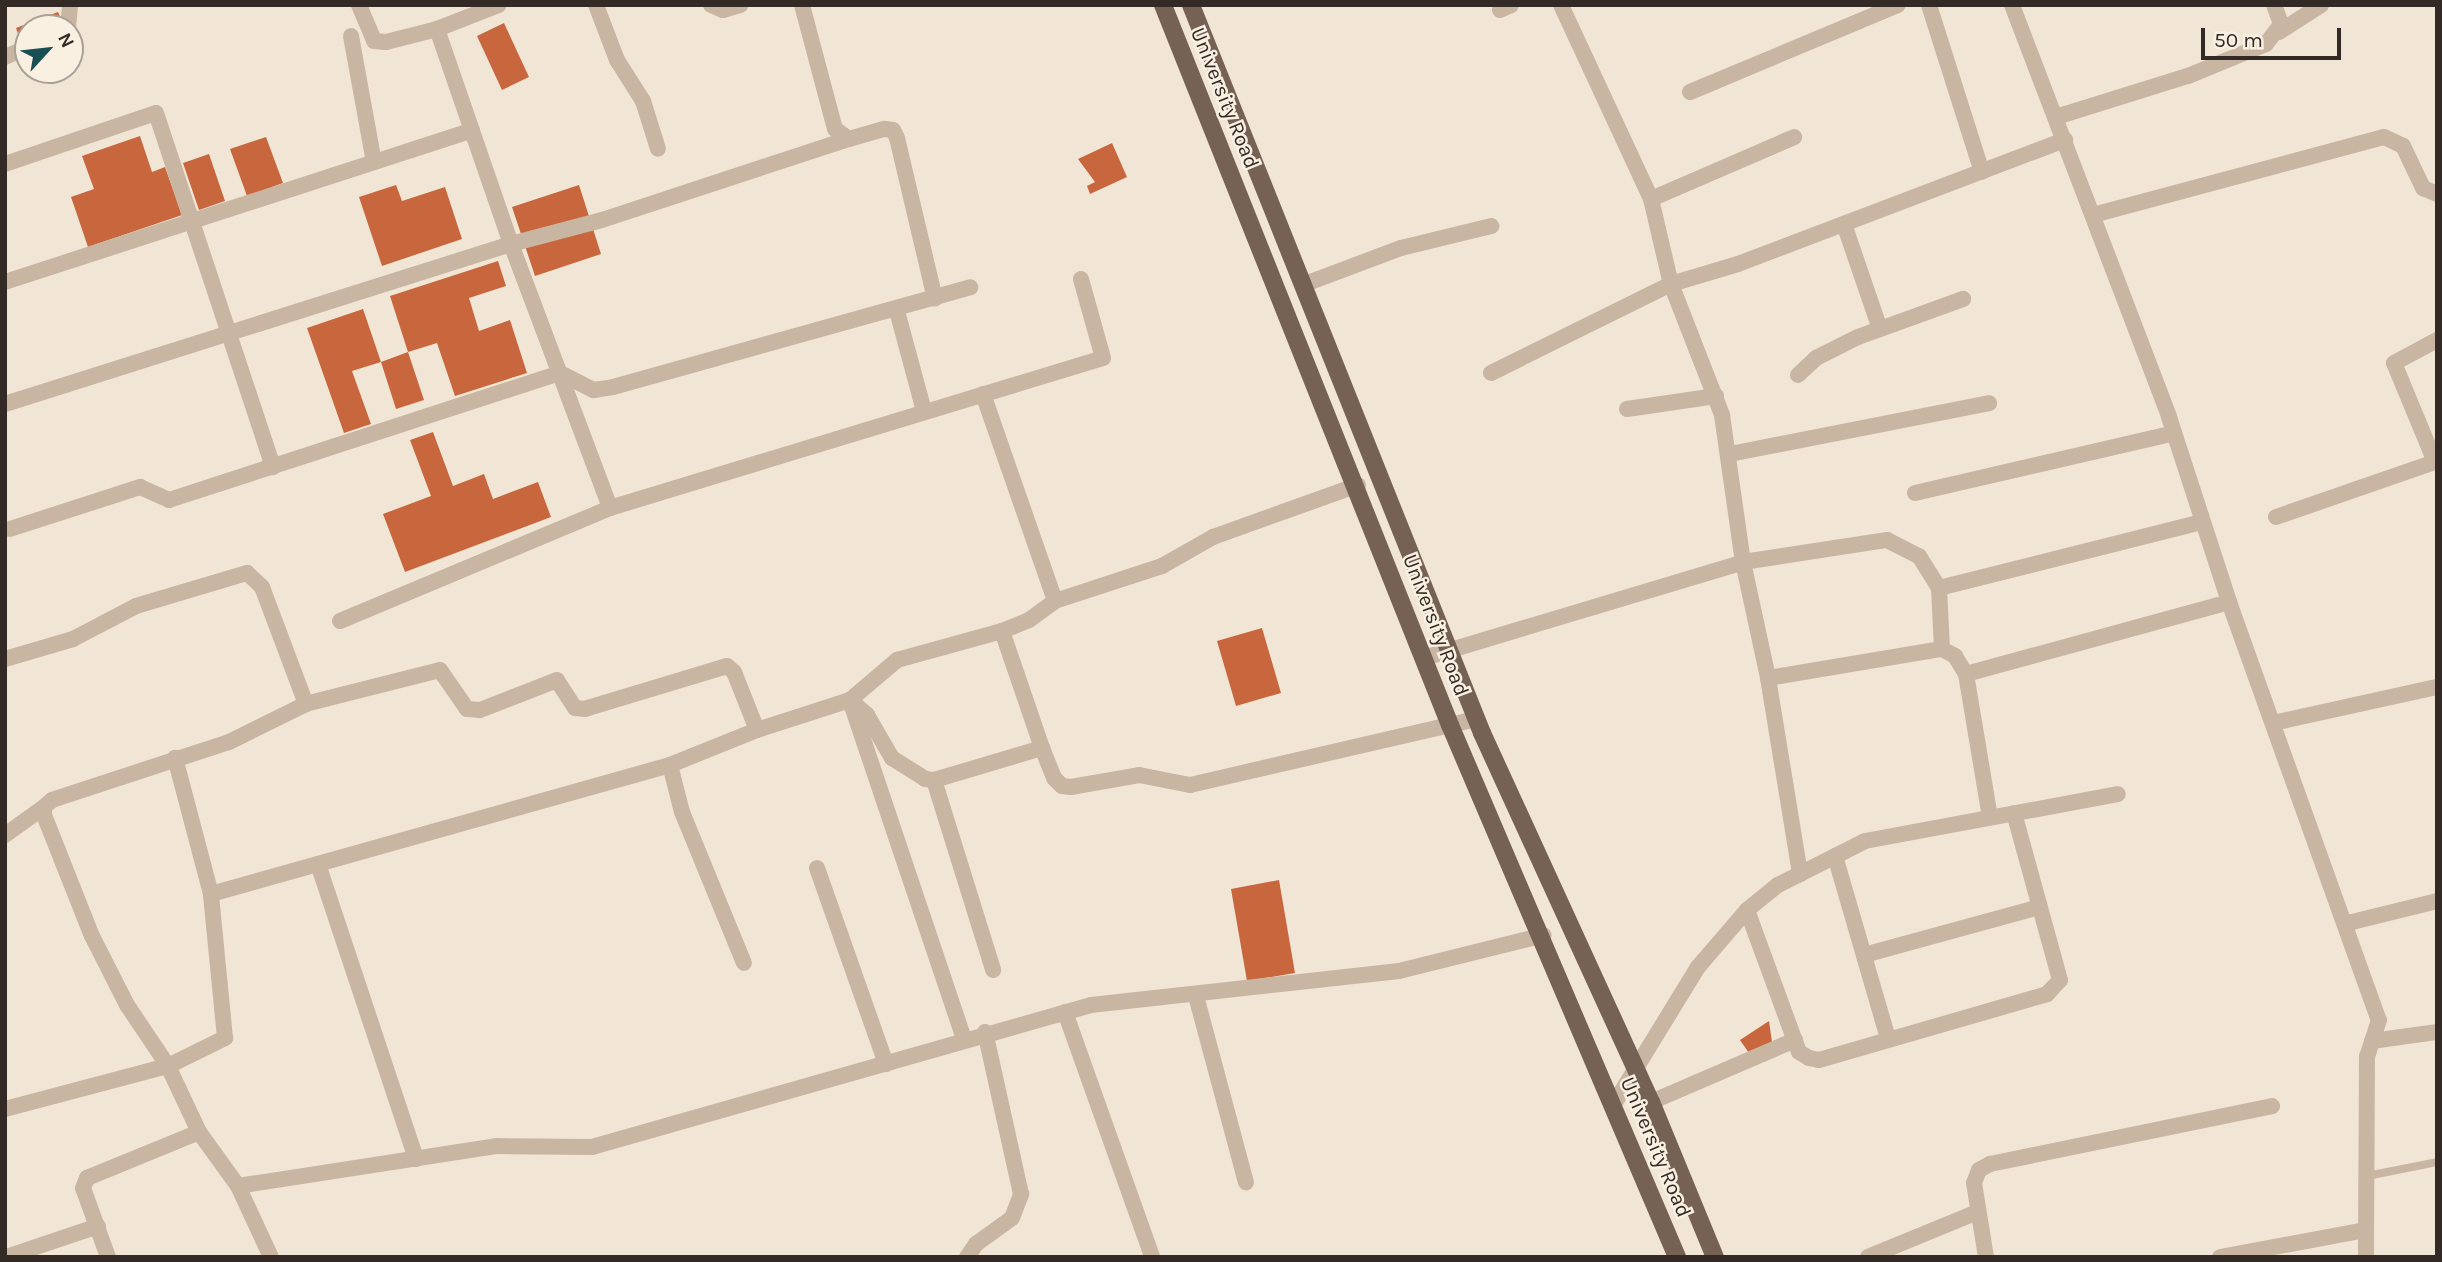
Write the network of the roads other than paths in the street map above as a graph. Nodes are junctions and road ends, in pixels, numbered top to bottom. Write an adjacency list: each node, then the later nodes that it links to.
1 (359, 5): 15 (street)
2 (499, 5): 15 (street)
3 (596, 5): 24 (street)
4 (711, 5): 5 (street)
5 (740, 5)
6 (802, 5): 22 (street)
7 (1163, 5): 58 (main road, University Road)
8 (1191, 5): 37 (main road)
9 (1560, 5): 29 (street)
10 (1898, 5): 18 (street)
11 (1930, 5): 27 (street)
12 (2012, 5): 19 (street)
13 (2274, 5): 16 (street)
14 (2321, 5): 16 (street)
15 (437, 29): 20 (street)
16 (2279, 32): 19 (street)
17 (351, 36): 25 (street)
18 (1689, 92)
19 (2056, 117): 23 (street)
20 (472, 130): 25 (street); 34 (street)
21 (1794, 137): 29 (street)
22 (849, 139): 34 (street); 40 (street)
23 (2065, 140): 27 (street); 30 (street)
24 (658, 149)
25 (374, 162): 31 (street)
26 (5, 164): 31 (street)
27 (1982, 172): 32 (street)
28 (2437, 194): 30 (street)
29 (1651, 198): 38 (street)
30 (2093, 215): 55 (street)
31 (193, 220): 36 (street); 44 (street)
32 (1844, 224): 38 (street); 43 (street)
33 (1491, 226): 37 (street)
34 (511, 244): 44 (street); 46 (street)
35 (1081, 279): 49 (street)
36 (5, 282)
37 (1305, 284): 71 (main road)
38 (1671, 284): 47 (street); 50 (street)
39 (970, 287): 40 (street)
40 (935, 299): 42 (street)
41 (1964, 299): 43 (street)
42 (897, 311): 46 (street); 54 (street)
43 (1880, 329): 48 (street)
44 (231, 332): 52 (street); 57 (street)
45 (2437, 340): 61 (street)
46 (560, 373): 57 (street); 60 (street)
47 (1491, 373)
48 (1798, 374)
49 (983, 394): 54 (street); 66 (street)
50 (1716, 396): 53 (street); 56 (street)
51 (1989, 403): 56 (street)
52 (5, 404)
53 (1627, 409)
54 (924, 411): 60 (street)
55 (2174, 433): 59 (street); 62 (street)
56 (1730, 454): 64 (street)
57 (273, 467): 63 (street)
58 (1358, 485): 66 (street); 72 (main road, University Road)
59 (1915, 493)
60 (610, 508): 68 (street)
61 (2276, 517)
62 (2202, 522): 65 (street); 67 (street)
63 (10, 529)
64 (1743, 562): 65 (street); 71 (street); 75 (street)
65 (1939, 588): 70 (street)
66 (1055, 601): 69 (street)
67 (2229, 602): 74 (street); 80 (street)
68 (340, 621)
69 (1002, 631): 77 (street); 83 (street)
70 (1942, 649): 74 (street); 75 (street)
71 (1450, 652): 72 (street); 79 (main road)
72 (1424, 658): 81 (main road, University Road)
73 (5, 659): 78 (street)
74 (1966, 674): 90 (street)
75 (1768, 678): 95 (street)
76 (2437, 687): 80 (street)
77 (850, 700): 82 (street); 86 (street); 109 (street)
78 (306, 704): 82 (street); 84 (street)
79 (1476, 719): 81 (street); 115 (main road)
80 (2273, 723): 100 (street)
81 (1450, 725): 83 (street); 101 (main road, University Road)
82 (757, 730): 85 (street)
83 (1042, 748): 86 (street)
84 (175, 758): 88 (street); 96 (street)
85 (670, 765): 93 (street); 103 (street)
86 (934, 780): 104 (street)
87 (2118, 793): 89 (street)
88 (44, 807): 91 (street); 114 (street)
89 (2014, 813): 90 (street); 98 (street)
90 (1990, 817): 92 (street)
91 (5, 835)
92 (1835, 856): 95 (street); 102 (street)
93 (318, 864): 96 (street); 121 (street)
94 (817, 868): 113 (street)
95 (1800, 874): 99 (street)
96 (211, 894): 114 (street)
97 (2437, 901): 100 (street)
98 (2040, 907): 102 (street); 110 (street)
99 (1747, 910): 111 (street); 115 (street)
100 (2348, 923): 112 (street)
101 (1544, 935): 105 (street); 117 (main road, University Road)
102 (1864, 955): 110 (street)
103 (744, 964)
104 (993, 970)
105 (1196, 996): 106 (street); 124 (street)
106 (1065, 1012): 107 (street); 133 (street)
107 (985, 1032): 109 (street); 132 (street)
108 (2437, 1032): 112 (street)
109 (964, 1039): 113 (street)
110 (1888, 1039): 111 (street)
111 (1795, 1040): 116 (street)
112 (2372, 1041): 123 (street)
113 (886, 1064): 121 (street)
114 (168, 1066): 119 (street); 120 (street)
115 (1635, 1070): 116 (main road); 117 (street)
116 (1651, 1102): 135 (main road)
117 (1614, 1104): 134 (main road, University Road)
118 (2272, 1106): 126 (street)
119 (5, 1109)
120 (199, 1132): 125 (street); 127 (street)
121 (416, 1159): 125 (street)
122 (2437, 1162): 123 (lane)
123 (2364, 1176): 128 (street)
124 (1246, 1182)
125 (238, 1186): 131 (street)
126 (1977, 1212): 136 (street); 137 (street)
127 (98, 1226): 129 (street); 130 (street)
128 (2365, 1230): 138 (street); 139 (street)
129 (6, 1257)
130 (108, 1257)
131 (271, 1257)
132 (967, 1257)
133 (1152, 1257)
134 (1677, 1257)
135 (1716, 1257)
136 (1868, 1257)
137 (1986, 1257)
138 (2220, 1257)
139 (2366, 1257)

